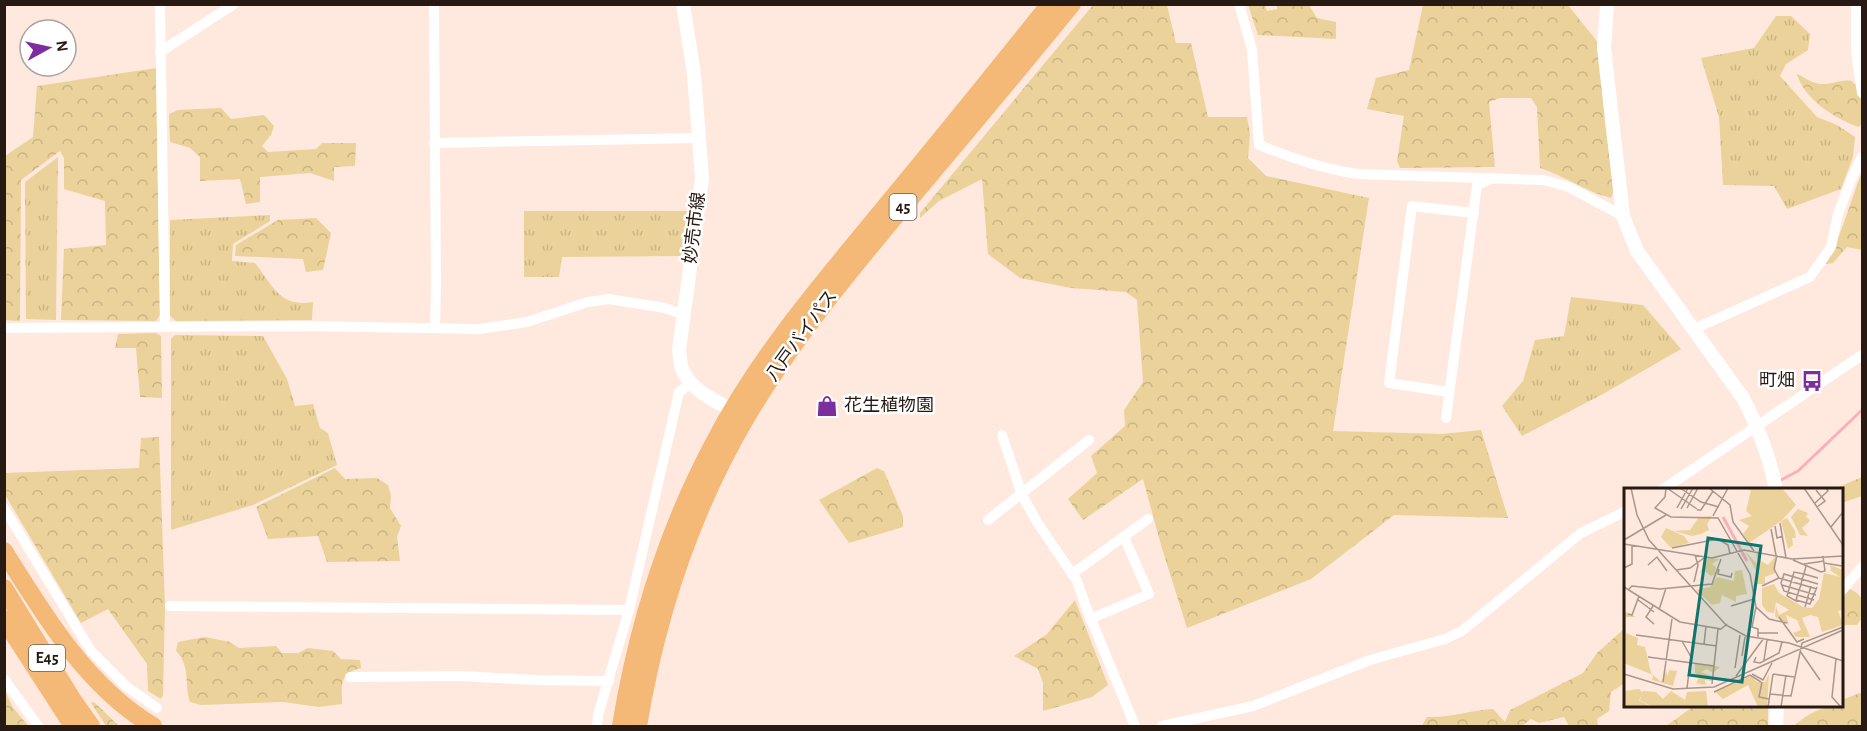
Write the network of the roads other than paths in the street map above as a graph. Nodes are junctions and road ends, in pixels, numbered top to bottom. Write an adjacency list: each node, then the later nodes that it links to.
1 (160, 4): 10 (street)
2 (234, 4): 10 (street)
3 (434, 4): 13 (street)
4 (683, 4): 12 (street, 妙売市線)
5 (1050, 4): 26 (highway, 八戸バイパス / 45)
6 (1072, 4): 26 (highway, 八戸バイパス / 45)
7 (1239, 4): 15 (street)
8 (1607, 4): 17 (street)
9 (1856, 4): 11 (street)
10 (160, 52): 19 (street)
11 (1863, 93)
12 (699, 138): 13 (street); 18 (street, 妙売市線)
13 (434, 143): 21 (street)
14 (1863, 157): 22 (street)
15 (1494, 178): 16 (street); 17 (street)
16 (1474, 213): 25 (street); 25 (street)
17 (1623, 216): 22 (street)
18 (684, 315): 21 (street); 24 (street, 妙売市線)
19 (165, 327): 20 (street); 21 (street)
20 (4, 328)
21 (435, 328)
22 (1694, 329): 28 (street)
23 (1863, 355): 28 (street)
24 (691, 383): 26 (street); 45 (street)
25 (1449, 392): 27 (street)
26 (739, 414): 60 (highway, 八戸バイパス / 45); 61 (highway, 八戸バイパス / 45)
27 (1446, 418)
28 (1756, 424): 31 (street); 32 (street)
29 (1002, 435): 33 (street)
30 (1089, 440): 33 (street)
31 (1663, 488)
32 (1776, 488)
33 (1022, 495): 37 (street); 41 (street)
34 (4, 508): 53 (street)
35 (1624, 512): 63 (street)
36 (1148, 519): 38 (street)
37 (988, 520)
38 (1124, 537): 41 (street); 47 (street)
39 (4, 551): 58 (highway)
40 (1863, 567): 43 (street)
41 (1072, 574): 47 (street)
42 (4, 588): 57 (highway, E45)
43 (1843, 590)
44 (170, 606): 45 (street)
45 (629, 610): 50 (street)
46 (4, 619): 51 (highway, E45)
47 (1090, 619): 62 (street)
48 (350, 677): 50 (street)
49 (4, 679): 54 (street)
50 (609, 681): 59 (street)
51 (50, 692): 55 (highway); 56 (highway, E45)
52 (1777, 707): 64 (street)
53 (157, 708)
54 (38, 726)
55 (68, 726)
56 (73, 726)
57 (91, 726)
58 (153, 726)
59 (597, 726)
60 (621, 726)
61 (638, 726)
62 (1135, 726)
63 (1162, 726)
64 (1776, 726)

